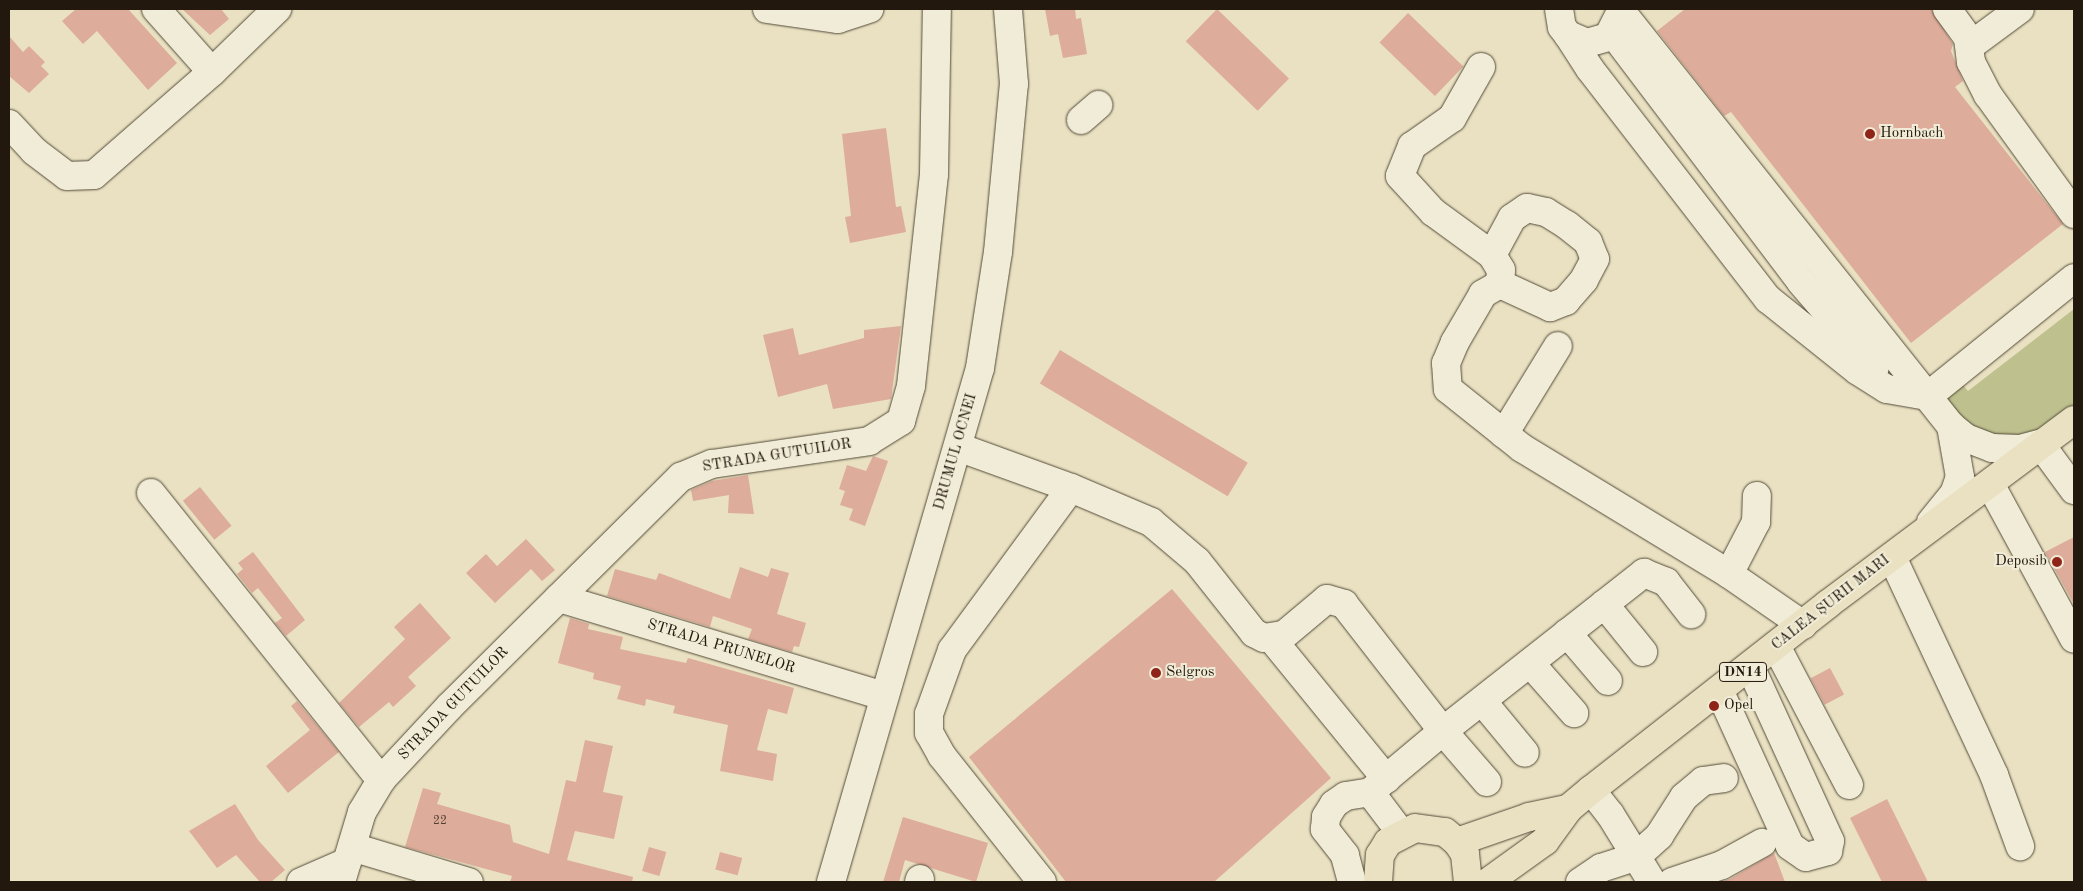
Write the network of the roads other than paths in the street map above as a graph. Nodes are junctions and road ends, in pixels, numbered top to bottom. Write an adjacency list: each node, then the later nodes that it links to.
1 (156, 9): 14 (street)
2 (277, 9): 14 (street)
3 (767, 9): 4 (street)
4 (869, 9)
5 (937, 9): 39 (street, STRADA GUTUILOR)
6 (1008, 9): 30 (street, DRUMUL OCNEI)
7 (1559, 9): 11 (street)
8 (1947, 9): 12 (street)
9 (2020, 9): 12 (street)
10 (1617, 17): 11 (street); 18 (street); 20 (street)
11 (1568, 35): 22 (street)
12 (1970, 46): 16 (street)
13 (1481, 67): 17 (street)
14 (212, 72): 15 (street)
15 (9, 124)
16 (2074, 214)
17 (1492, 255): 21 (street); 21 (street)
18 (1821, 264): 20 (street); 25 (street)
19 (2074, 278): 25 (street)
20 (1801, 282): 22 (street); 24 (street)
21 (1500, 284): 28 (street)
22 (1768, 299): 24 (street)
23 (1558, 346): 28 (street)
24 (1896, 392): 25 (street)
25 (1928, 396): 27 (street)
26 (2074, 420): 29 (main road, CALEA ȘURII MARI / DN14)
27 (1951, 426): 29 (street); 36 (street)
28 (1504, 434): 38 (street)
29 (2044, 443): 31 (main road, CALEA ȘURII MARI / DN14); 33 (street)
30 (958, 447): 32 (street); 52 (street, DRUMUL OCNEI)
31 (1990, 484): 36 (main road, CALEA ȘURII MARI / DN14); 45 (street)
32 (1071, 488): 44 (street); 73 (street)
33 (2074, 490)
34 (151, 493): 58 (street)
35 (1757, 496): 38 (street)
36 (1918, 537): 37 (main road, CALEA ȘURII MARI / DN14)
37 (1892, 557): 42 (main road, CALEA ȘURII MARI / DN14); 67 (street)
38 (1729, 574): 42 (street)
39 (559, 598): 52 (street, STRADA PRUNELOR); 58 (street, STRADA GUTUILOR)
40 (1604, 604): 41 (street); 43 (street); 47 (street)
41 (1691, 614)
42 (1803, 625): 46 (main road, CALEA ȘURII MARI / DN14)
43 (1567, 633): 48 (street); 50 (street)
44 (1272, 639): 55 (street); 60 (street)
45 (2074, 639)
46 (1776, 646): 49 (main road, CALEA ȘURII MARI / DN14); 61 (street)
47 (1643, 652)
48 (1530, 663): 53 (street); 54 (street)
49 (1750, 666): 51 (main road, CALEA ȘURII MARI / DN14); 51 (street)
50 (1608, 681)
51 (1719, 690): 62 (main road, CALEA ȘURII MARI / DN14)
52 (883, 696): 72 (street, DRUMUL OCNEI)
53 (1482, 701): 55 (street); 56 (street)
54 (1574, 713)
55 (1443, 731): 59 (street); 60 (street)
56 (1525, 753)
57 (1724, 778): 68 (street)
58 (381, 780): 69 (street, STRADA GUTUILOR)
59 (1487, 782)
60 (1378, 785): 64 (street); 74 (street)
61 (1849, 786)
62 (1591, 790): 63 (main road, CALEA ȘURII MARI / DN14); 68 (street)
63 (1568, 809): 65 (main road, CALEA ȘURII MARI / DN14); 77 (main road, CALEA ȘURII MARI / DN14)
64 (1401, 833): 65 (main road); 75 (main road)
65 (1457, 842): 76 (main road)
66 (1762, 843): 80 (street)
67 (2020, 846)
68 (1637, 856): 78 (street); 79 (street)
69 (346, 864): 70 (street); 71 (street)
70 (301, 882)
71 (469, 882)
72 (831, 882)
73 (1042, 882)
74 (1352, 882)
75 (1378, 882)
76 (1468, 882)
77 (1488, 882)
78 (1580, 882)
79 (1652, 882)
80 (1672, 882)

